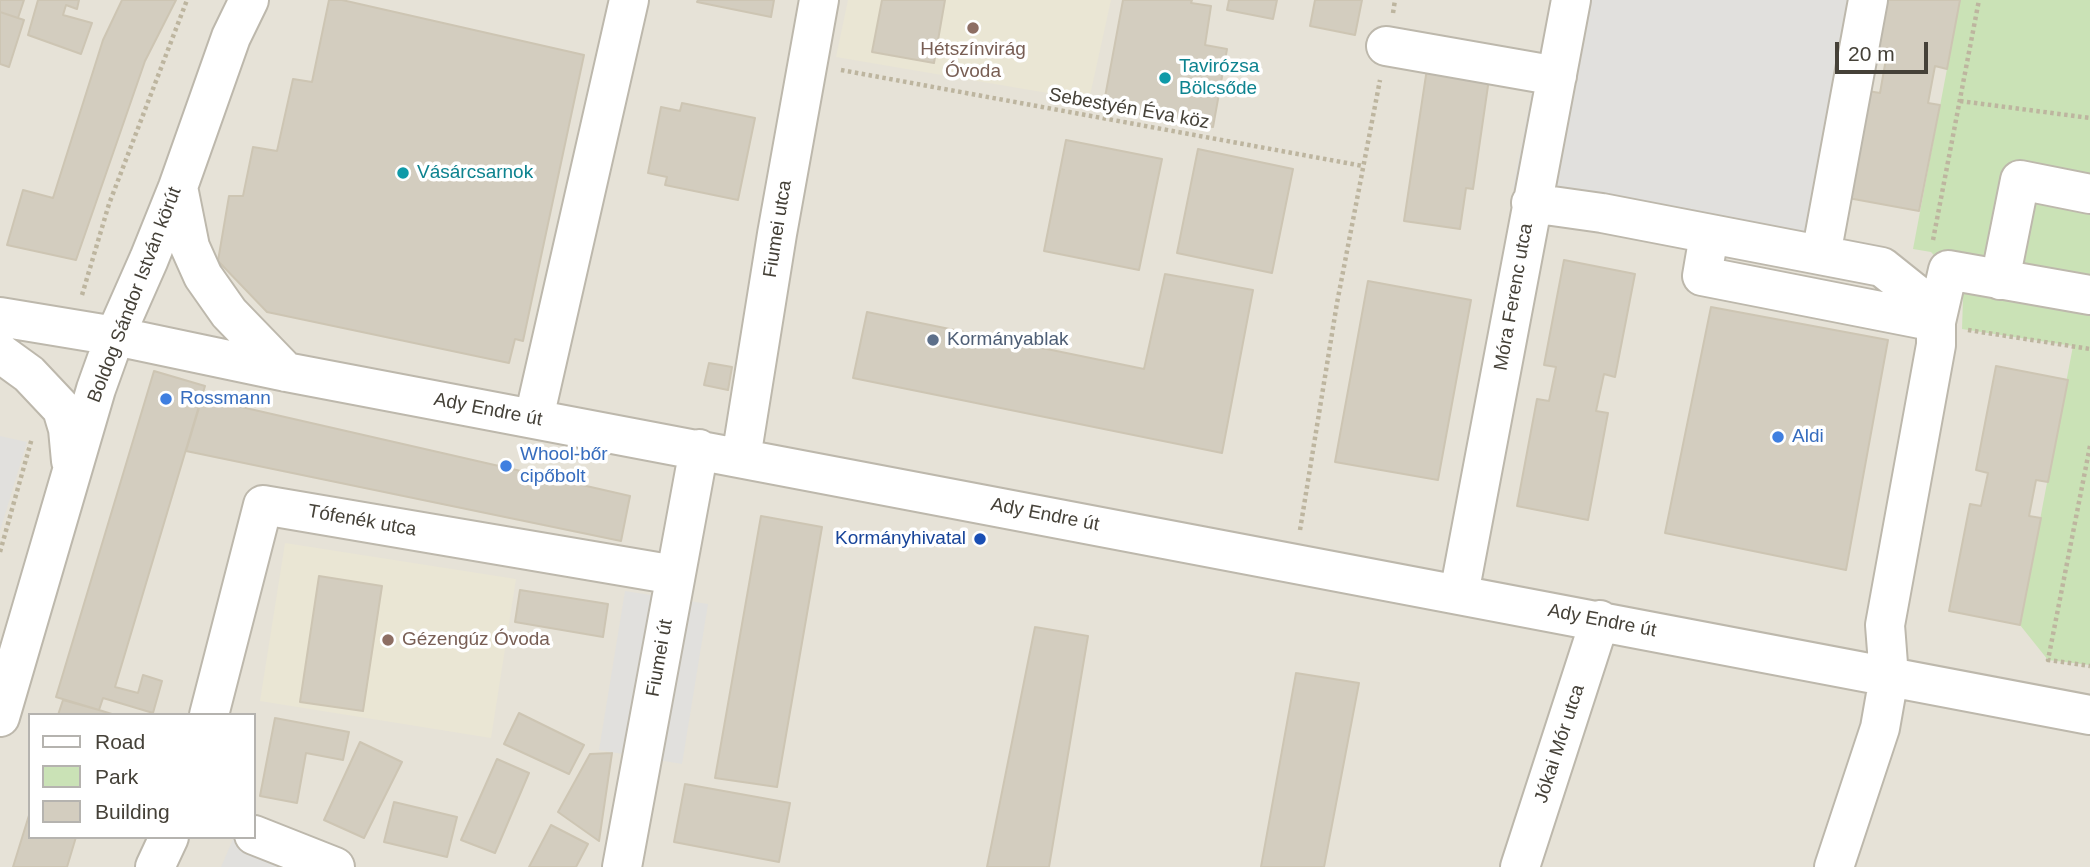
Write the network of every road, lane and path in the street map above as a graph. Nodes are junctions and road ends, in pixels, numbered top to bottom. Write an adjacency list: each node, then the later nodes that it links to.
1 (187, 0): 24 (path)
2 (249, 0): 15 (street, Boldog Sándor István körút)
3 (629, 0): 29 (street)
4 (819, 0): 10 (street, Fiumei utca)
5 (1395, 0): 9 (path)
6 (1571, 0): 11 (street, Móra Ferenc utca)
7 (1868, 0): 19 (street)
8 (1979, 0): 12 (path)
9 (1386, 46): 11 (street); 14 (path)
10 (806, 64): 14 (path, Sebestyén Éva köz); 32 (street, Fiumei utca)
11 (1557, 76): 17 (street, Móra Ferenc utca)
12 (1960, 102): 13 (path); 22 (path)
13 (2090, 118)
14 (1363, 166): 34 (path)
15 (177, 187): 25 (street, Boldog Sándor István körút); 28 (street)
16 (2090, 194): 20 (street)
17 (1531, 203): 18 (street); 36 (street, Móra Ferenc utca)
18 (1709, 235): 19 (street); 22 (street)
19 (1821, 255): 22 (street)
20 (2000, 279): 21 (street); 22 (street)
21 (2090, 295)
22 (1929, 311): 26 (path); 39 (street)
23 (0, 317): 24 (street, Ady Endre út)
24 (72, 330): 25 (street, Ady Endre út)
25 (115, 336): 28 (street, Ady Endre út); 33 (street, Boldog Sándor István körút)
26 (2090, 349)
27 (0, 353): 33 (street)
28 (286, 372): 29 (street, Ady Endre út)
29 (534, 418): 31 (street, Ady Endre út)
30 (2090, 446): 38 (path)
31 (699, 449): 32 (street, Ady Endre út); 35 (street, Fiumei út)
32 (741, 458): 34 (street, Ady Endre út)
33 (72, 477): 42 (street, Boldog Sándor István körút)
34 (1294, 563): 36 (street, Ady Endre út)
35 (675, 575): 40 (street, Tófenék utca); 47 (street, Fiumei út)
36 (1459, 594): 37 (street, Ady Endre út)
37 (1600, 620): 39 (street, Ady Endre út); 48 (street, Jókai Mór utca)
38 (2090, 666)
39 (1889, 677): 41 (street, Ady Endre út); 49 (street)
40 (210, 713)
41 (2090, 715)
42 (0, 717)
43 (256, 836): 46 (street)
44 (168, 839): 45 (street)
45 (155, 867)
46 (335, 867)
47 (622, 867)
48 (1520, 867)
49 (1834, 867)

